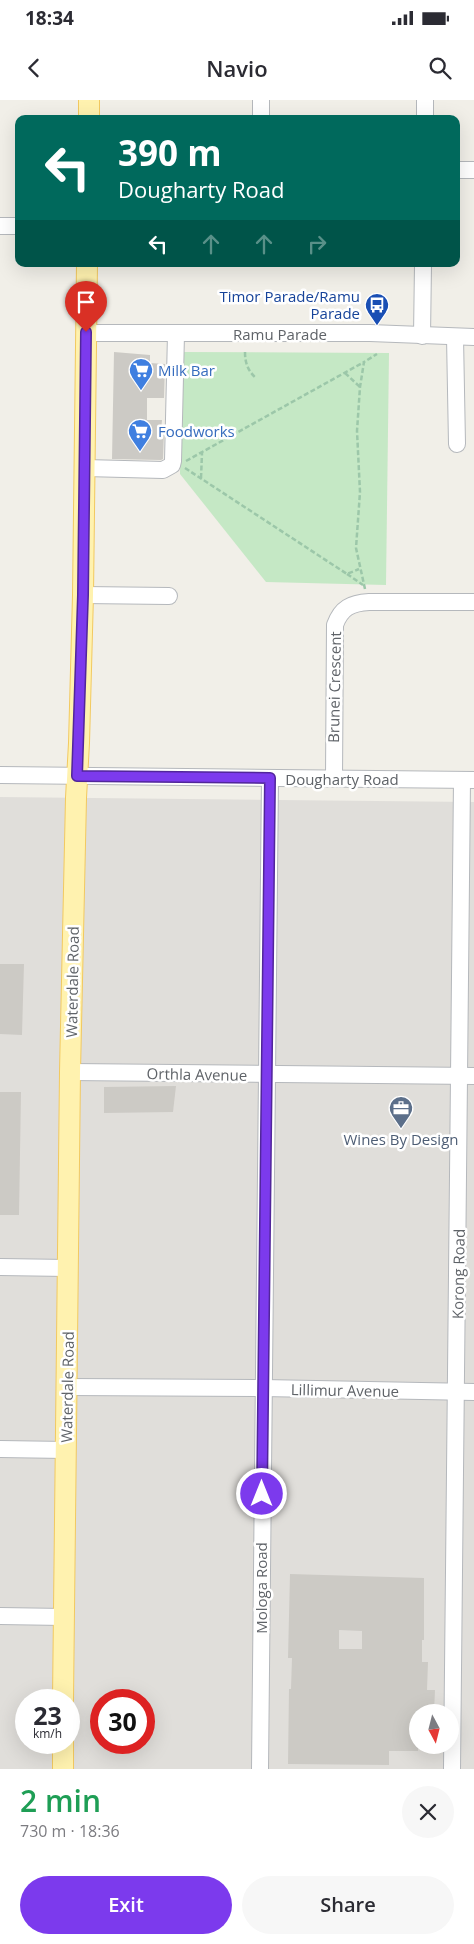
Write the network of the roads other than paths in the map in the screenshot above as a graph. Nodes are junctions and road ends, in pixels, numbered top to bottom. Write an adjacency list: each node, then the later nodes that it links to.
1 (89, 100): 4 (main road)
2 (261, 100): 5 (street)
3 (425, 100): 6 (street)
4 (89, 115)
5 (260, 115)
6 (425, 115)
7 (460, 170): 8 (street)
8 (474, 170)
9 (0, 226): 10 (street)
10 (15, 226)
11 (87, 267): 13 (main road, Waterdale Road)
12 (423, 267): 15 (street)
13 (86, 332): 14 (street, Ramu Parade); 19 (main road, Waterdale Road)
14 (176, 334): 15 (street, Ramu Parade); 19 (street)
15 (422, 336): 16 (street, Ramu Parade)
16 (455, 337): 17 (street, Ramu Parade); 18 (street)
17 (474, 337)
18 (457, 444)
19 (84, 468): 20 (main road, Waterdale Road)
20 (83, 595): 21 (street); 24 (main road, Waterdale Road)
21 (169, 596)
22 (474, 602): 26 (street, Brunei Crescent)
23 (0, 775): 24 (street, Dougharty Road)
24 (77, 776): 25 (street, Dougharty Road); 28 (main road, Waterdale Road)
25 (270, 778): 26 (street, Dougharty Road); 29 (street, Mologa Road)
26 (334, 778): 27 (street, Dougharty Road)
27 (468, 780): 30 (street, Korong Road)
28 (70, 1072): 29 (street, Orthla Avenue); 32 (main road, Waterdale Road)
29 (267, 1074): 30 (street, Orthla Avenue); 34 (street, Mologa Road)
30 (467, 1076): 35 (street, Korong Road)
31 (0, 1267): 32 (street)
32 (68, 1268): 33 (main road, Waterdale Road)
33 (67, 1387): 34 (street, Lillimur Avenue); 38 (main road, Waterdale Road)
34 (263, 1388): 35 (street, Lillimur Avenue); 44 (street, Mologa Road)
35 (457, 1392): 36 (street, Lillimur Avenue); 45 (street, Korong Road)
36 (474, 1392)
37 (0, 1449): 38 (street)
38 (66, 1450): 40 (main road, Waterdale Road)
39 (0, 1616): 40 (street)
40 (64, 1617): 41 (main road, Waterdale Road)
41 (63, 1689)
42 (63, 1754): 43 (main road)
43 (62, 1769)
44 (260, 1769)
45 (452, 1769)

